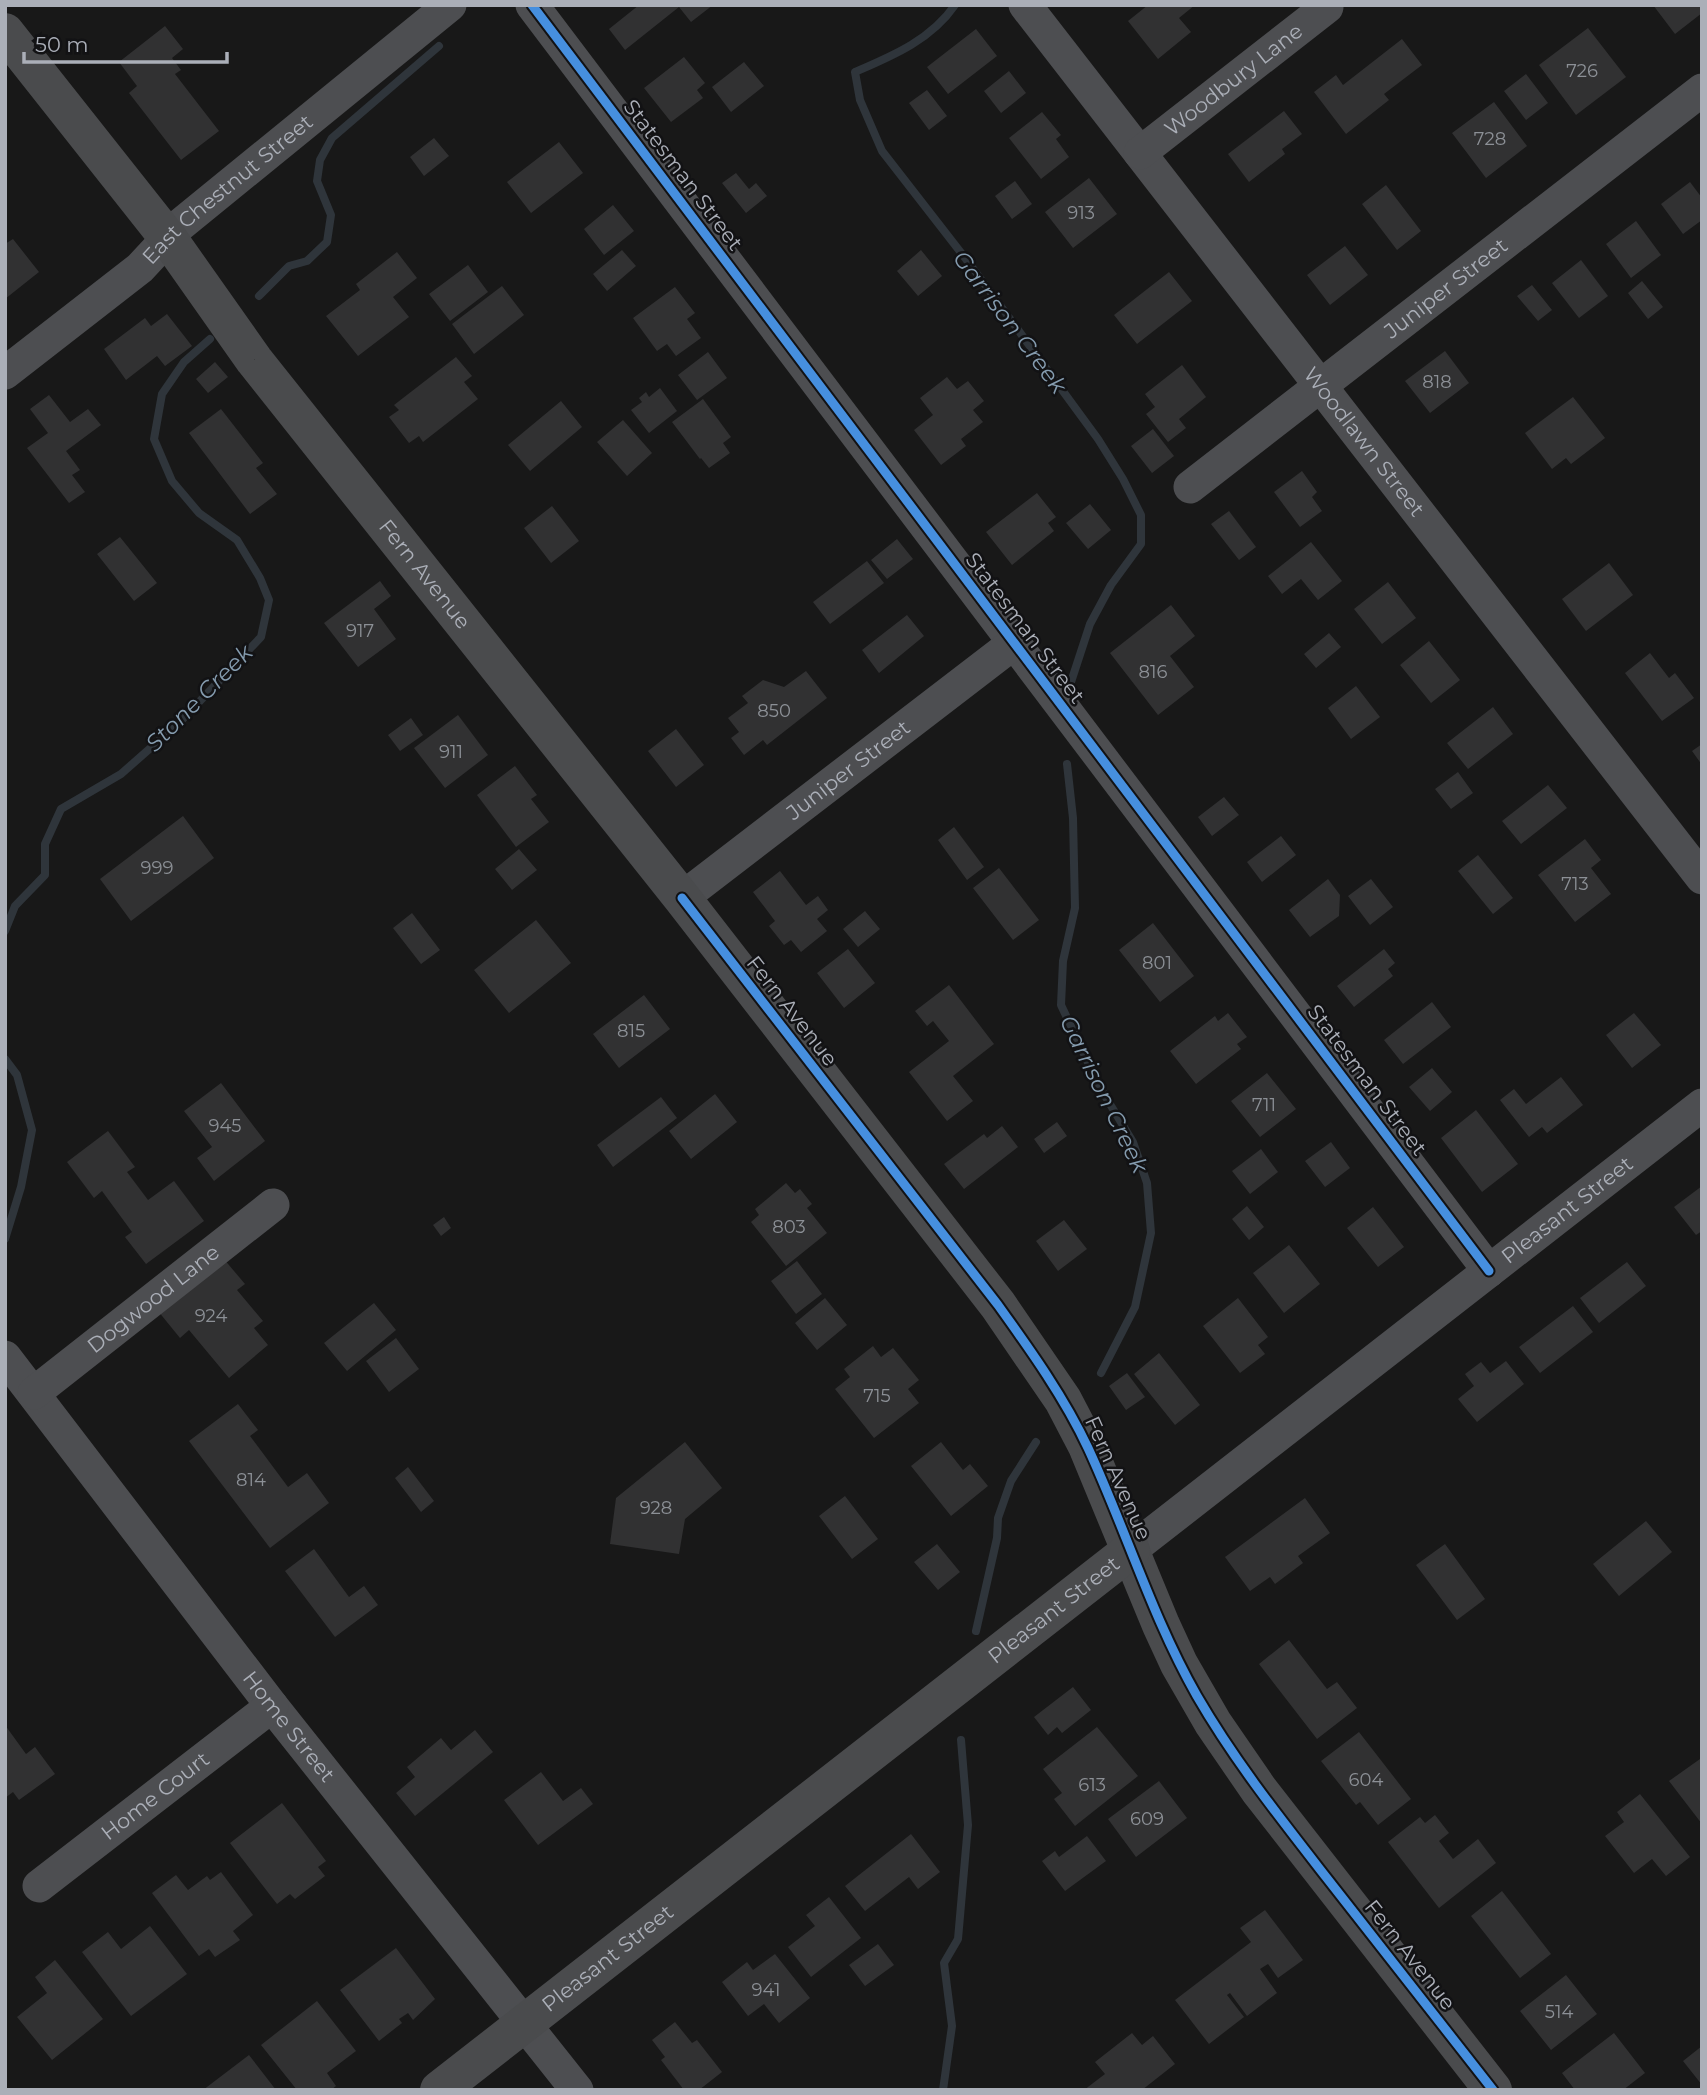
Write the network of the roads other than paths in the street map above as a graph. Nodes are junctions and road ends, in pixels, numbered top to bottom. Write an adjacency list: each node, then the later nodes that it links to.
1 (450, 5): 8 (street, East Chestnut Street)
2 (532, 5): 12 (street, Statesman Street)
3 (1026, 5): 7 (street, Woodlawn Street)
4 (1327, 7): 7 (street, Woodbury Lane)
5 (5, 32): 8 (main road, Fern Avenue)
6 (1702, 90): 10 (street, Juniper Street)
7 (1140, 153): 10 (street, Woodlawn Street)
8 (168, 238): 9 (street, East Chestnut Street); 14 (main road, Fern Avenue)
9 (5, 373)
10 (1320, 386): 11 (street, Juniper Street); 13 (street, Woodlawn Street)
11 (1190, 487)
12 (1014, 643): 14 (street, Juniper Street); 17 (street, Statesman Street)
13 (1702, 878)
14 (682, 898): 20 (main road, Fern Avenue)
15 (1702, 1105): 17 (street, Pleasant Street)
16 (272, 1205): 19 (street, Dogwood Lane)
17 (1489, 1271): 20 (street, Pleasant Street)
18 (5, 1357): 19 (street, Home Street)
19 (34, 1393): 21 (street, Home Street)
20 (1131, 1550): 23 (main road, Pleasant Street); 26 (main road, Fern Avenue)
21 (272, 1706): 22 (street, Home Court); 23 (street, Home Street)
22 (39, 1886)
23 (526, 2022): 24 (main road, Pleasant Street); 25 (street, Home Street)
24 (439, 2090)
25 (577, 2090)
26 (1493, 2090)

